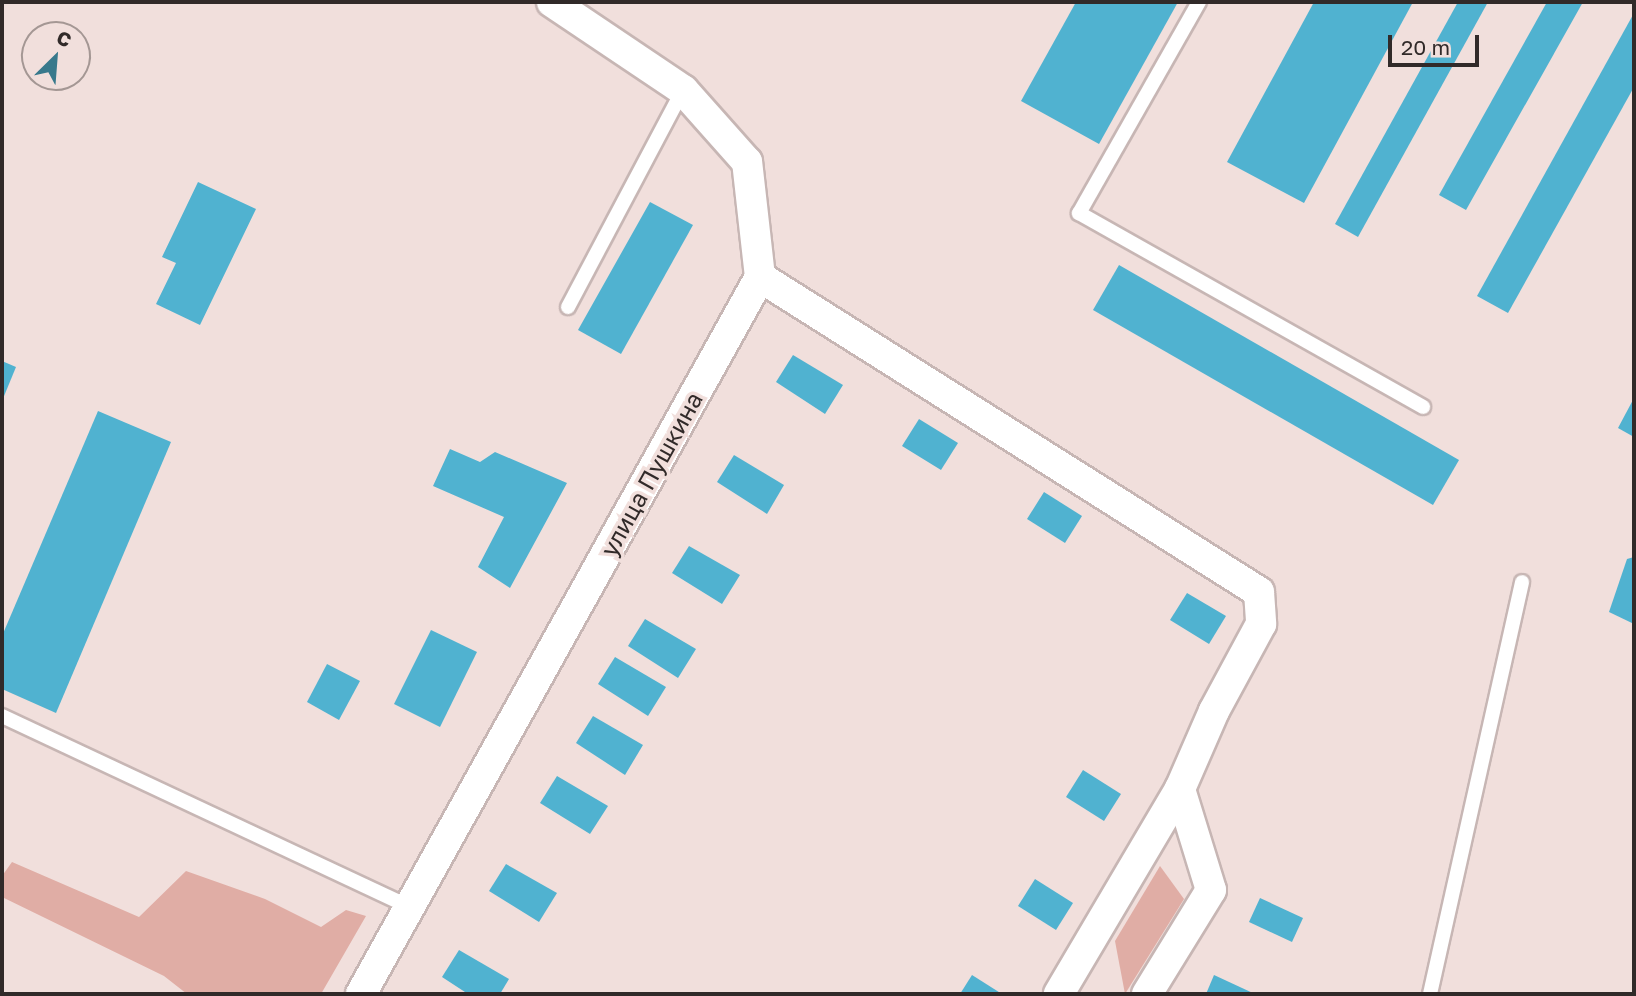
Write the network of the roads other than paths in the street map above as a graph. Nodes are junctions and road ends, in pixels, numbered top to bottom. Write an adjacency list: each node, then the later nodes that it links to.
1 (552, 2): 3 (street)
2 (1199, 2): 6 (lane)
3 (683, 90): 4 (street); 5 (lane)
4 (760, 277): 9 (street); 10 (street, улица Пушкина)
5 (568, 307)
6 (1423, 407)
7 (1522, 582): 14 (lane)
8 (2, 716): 10 (lane)
9 (1180, 789): 12 (street); 13 (street)
10 (410, 907): 11 (street, улица Пушкина)
11 (361, 994)
12 (1059, 994)
13 (1147, 994)
14 (1430, 994)

